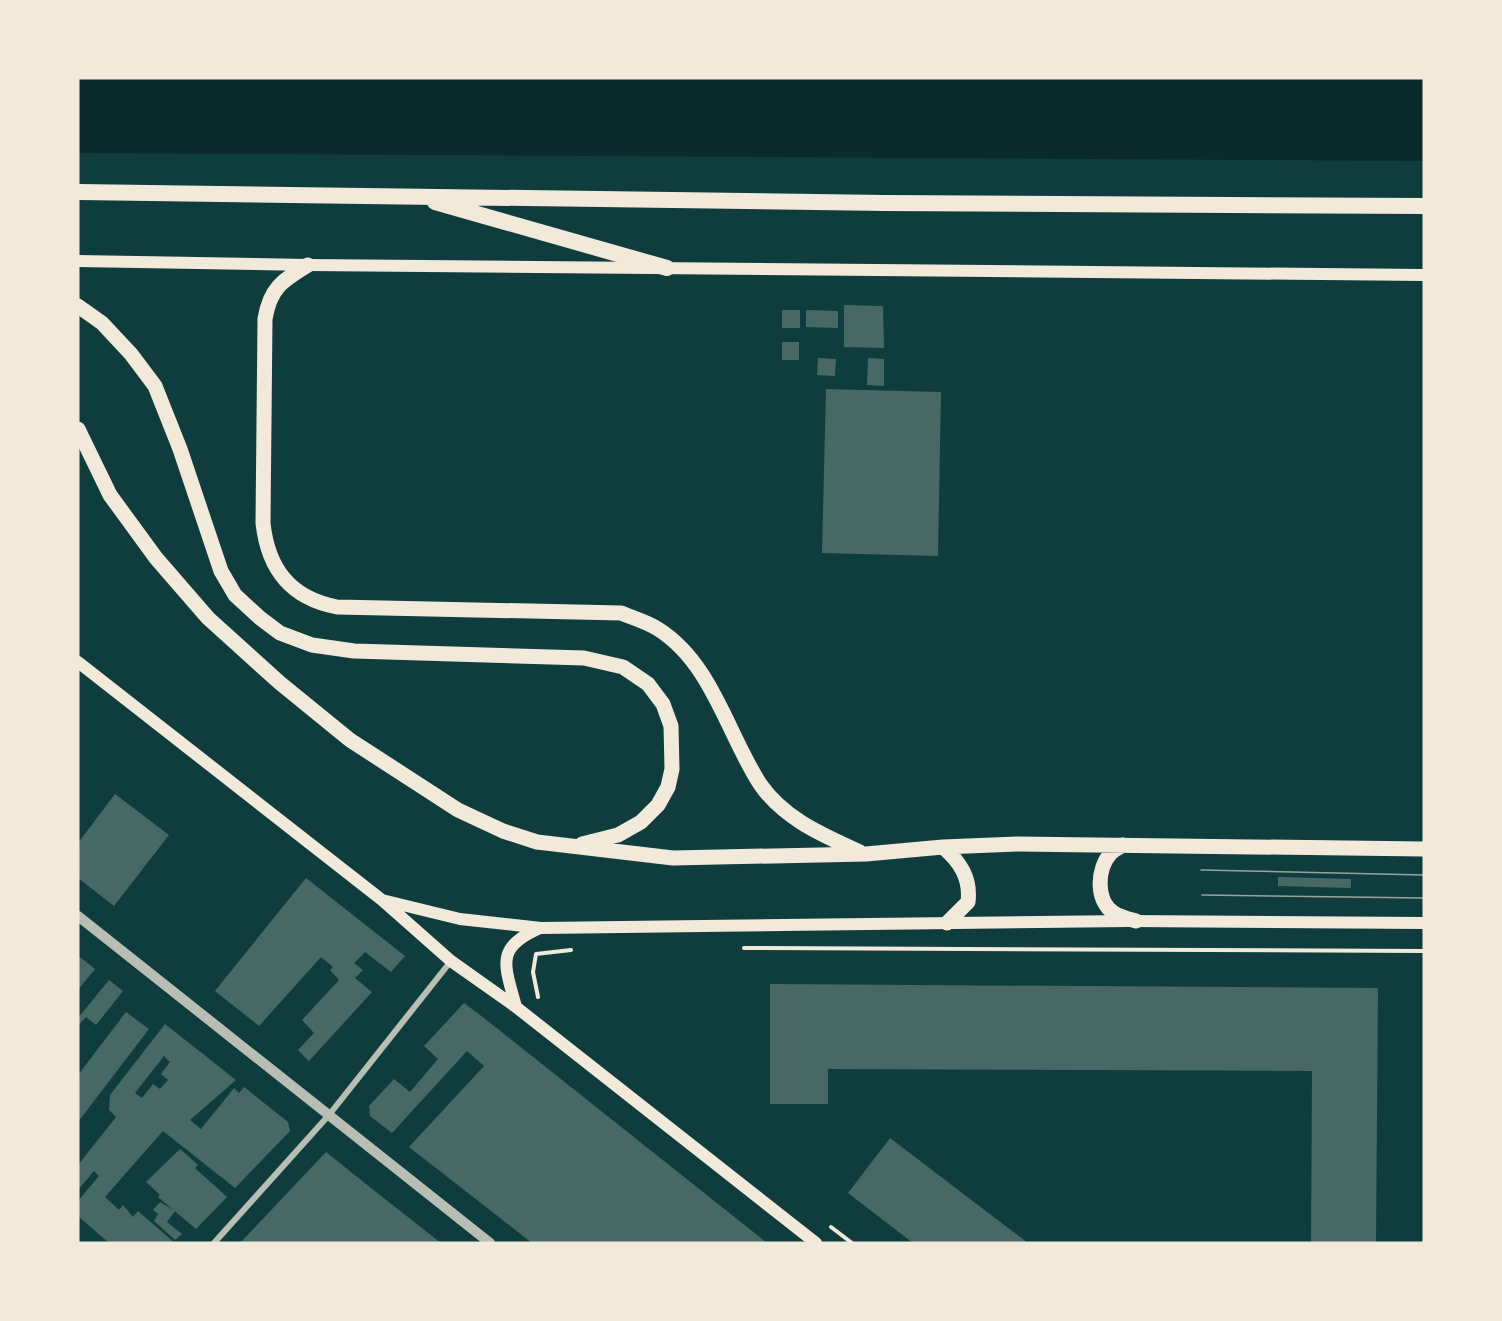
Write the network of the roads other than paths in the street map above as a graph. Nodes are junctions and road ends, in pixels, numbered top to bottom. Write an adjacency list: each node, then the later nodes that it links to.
1 (78, 192): 2 (highway)
2 (414, 196): 3 (highway); 6 (highway)
3 (1424, 206)
4 (78, 261): 5 (main road)
5 (308, 266): 6 (main road); 15 (main road)
6 (667, 268): 7 (main road)
7 (1424, 275)
8 (78, 306): 12 (main road)
9 (78, 429): 12 (main road)
10 (78, 662): 16 (main road)
11 (1123, 845): 13 (main road); 14 (main road); 18 (main road)
12 (573, 846): 15 (main road)
13 (943, 847): 15 (main road); 19 (main road)
14 (1424, 849)
15 (866, 854)
16 (382, 900): 21 (main road); 22 (main road)
17 (78, 916): 24 (street)
18 (1136, 921): 19 (main road); 20 (main road)
19 (947, 923): 21 (main road)
20 (1424, 923)
21 (541, 928): 23 (main road)
22 (451, 961): 23 (main road); 24 (street)
23 (516, 1007): 27 (main road)
24 (329, 1115): 25 (street); 26 (street)
25 (214, 1243)
26 (490, 1243)
27 (816, 1243)

